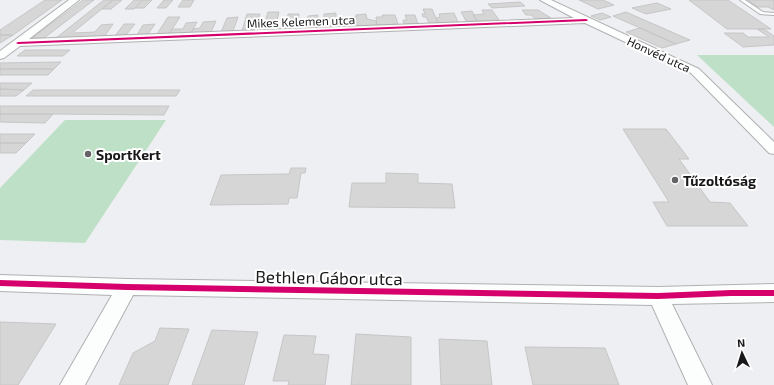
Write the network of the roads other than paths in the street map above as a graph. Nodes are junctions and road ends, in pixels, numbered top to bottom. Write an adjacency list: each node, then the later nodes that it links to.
1 (75, 0): 6 (street)
2 (544, 0): 5 (street, Honvéd utca)
3 (742, 0): 4 (lane)
4 (774, 14)
5 (586, 20): 6 (street, Mikes Kelemen utca); 8 (street, Honvéd utca)
6 (18, 43): 7 (street)
7 (0, 56)
8 (774, 150)
9 (0, 283): 10 (street, Bethlen Gábor utca)
10 (127, 287): 12 (street, Bethlen Gábor utca); 13 (street)
11 (774, 293): 12 (street, Bethlen Gábor utca)
12 (658, 296): 14 (street)
13 (72, 385)
14 (700, 385)

